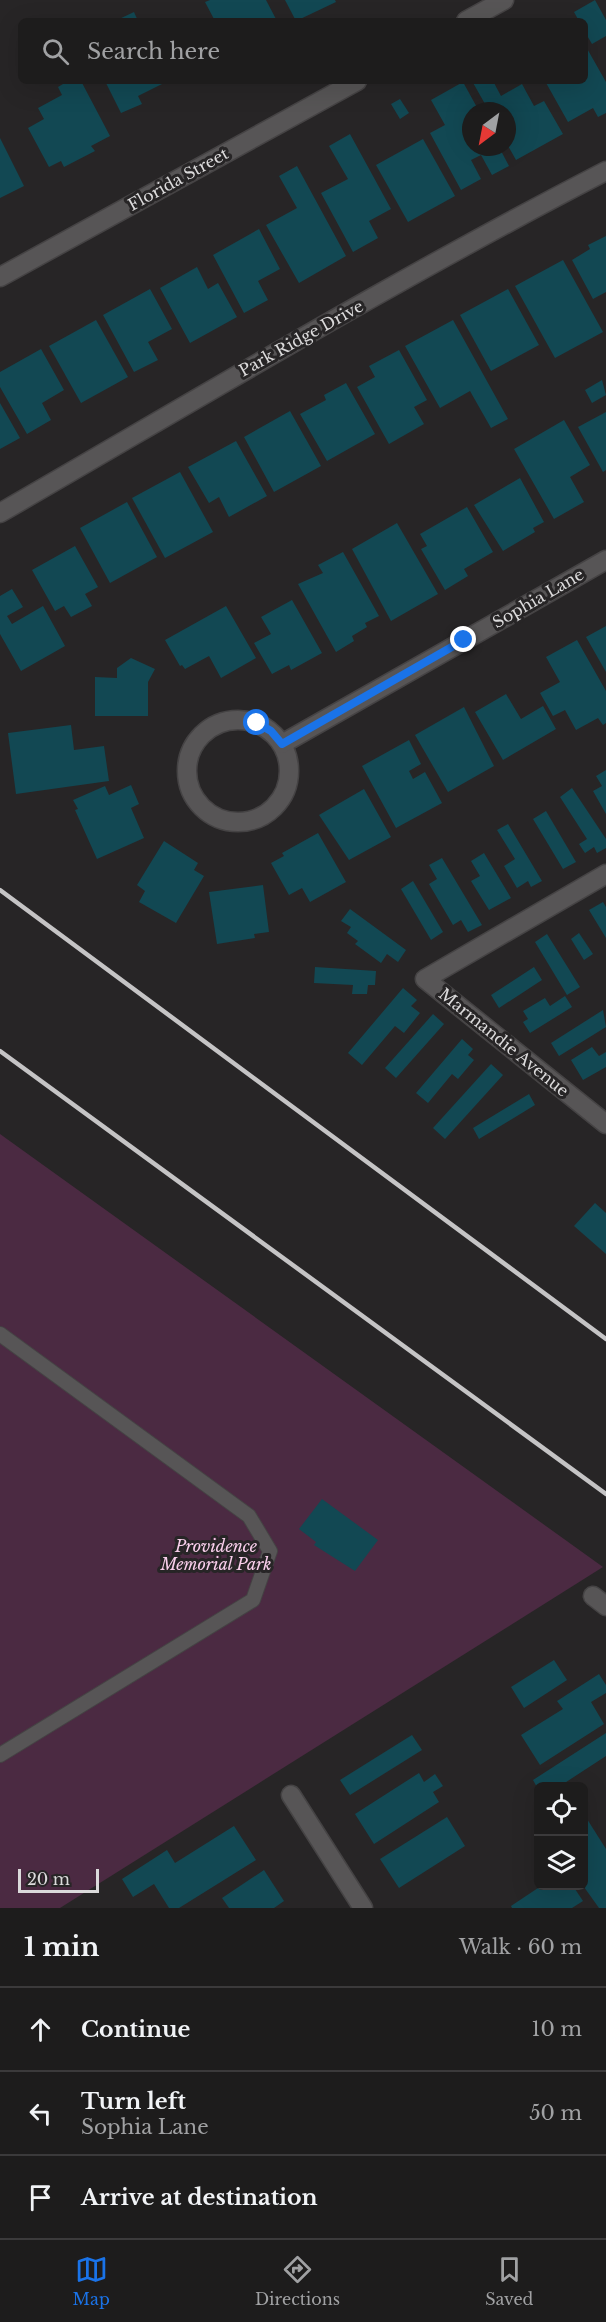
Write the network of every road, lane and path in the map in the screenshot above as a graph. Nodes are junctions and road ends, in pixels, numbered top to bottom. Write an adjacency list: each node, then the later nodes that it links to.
1 (504, 0): 2 (street)
2 (471, 18)
3 (352, 84): 5 (street, Florida Street)
4 (606, 171): 6 (street, Park Ridge Drive)
5 (0, 277)
6 (0, 513)
7 (606, 560): 8 (street, Sophia Lane)
8 (282, 744): 8 (street)
9 (606, 874): 10 (street, Marmandie Avenue)
10 (606, 1124)
11 (0, 1334): 12 (lane)
12 (0, 1755)
13 (291, 1796): 14 (street)
14 (363, 1908)

